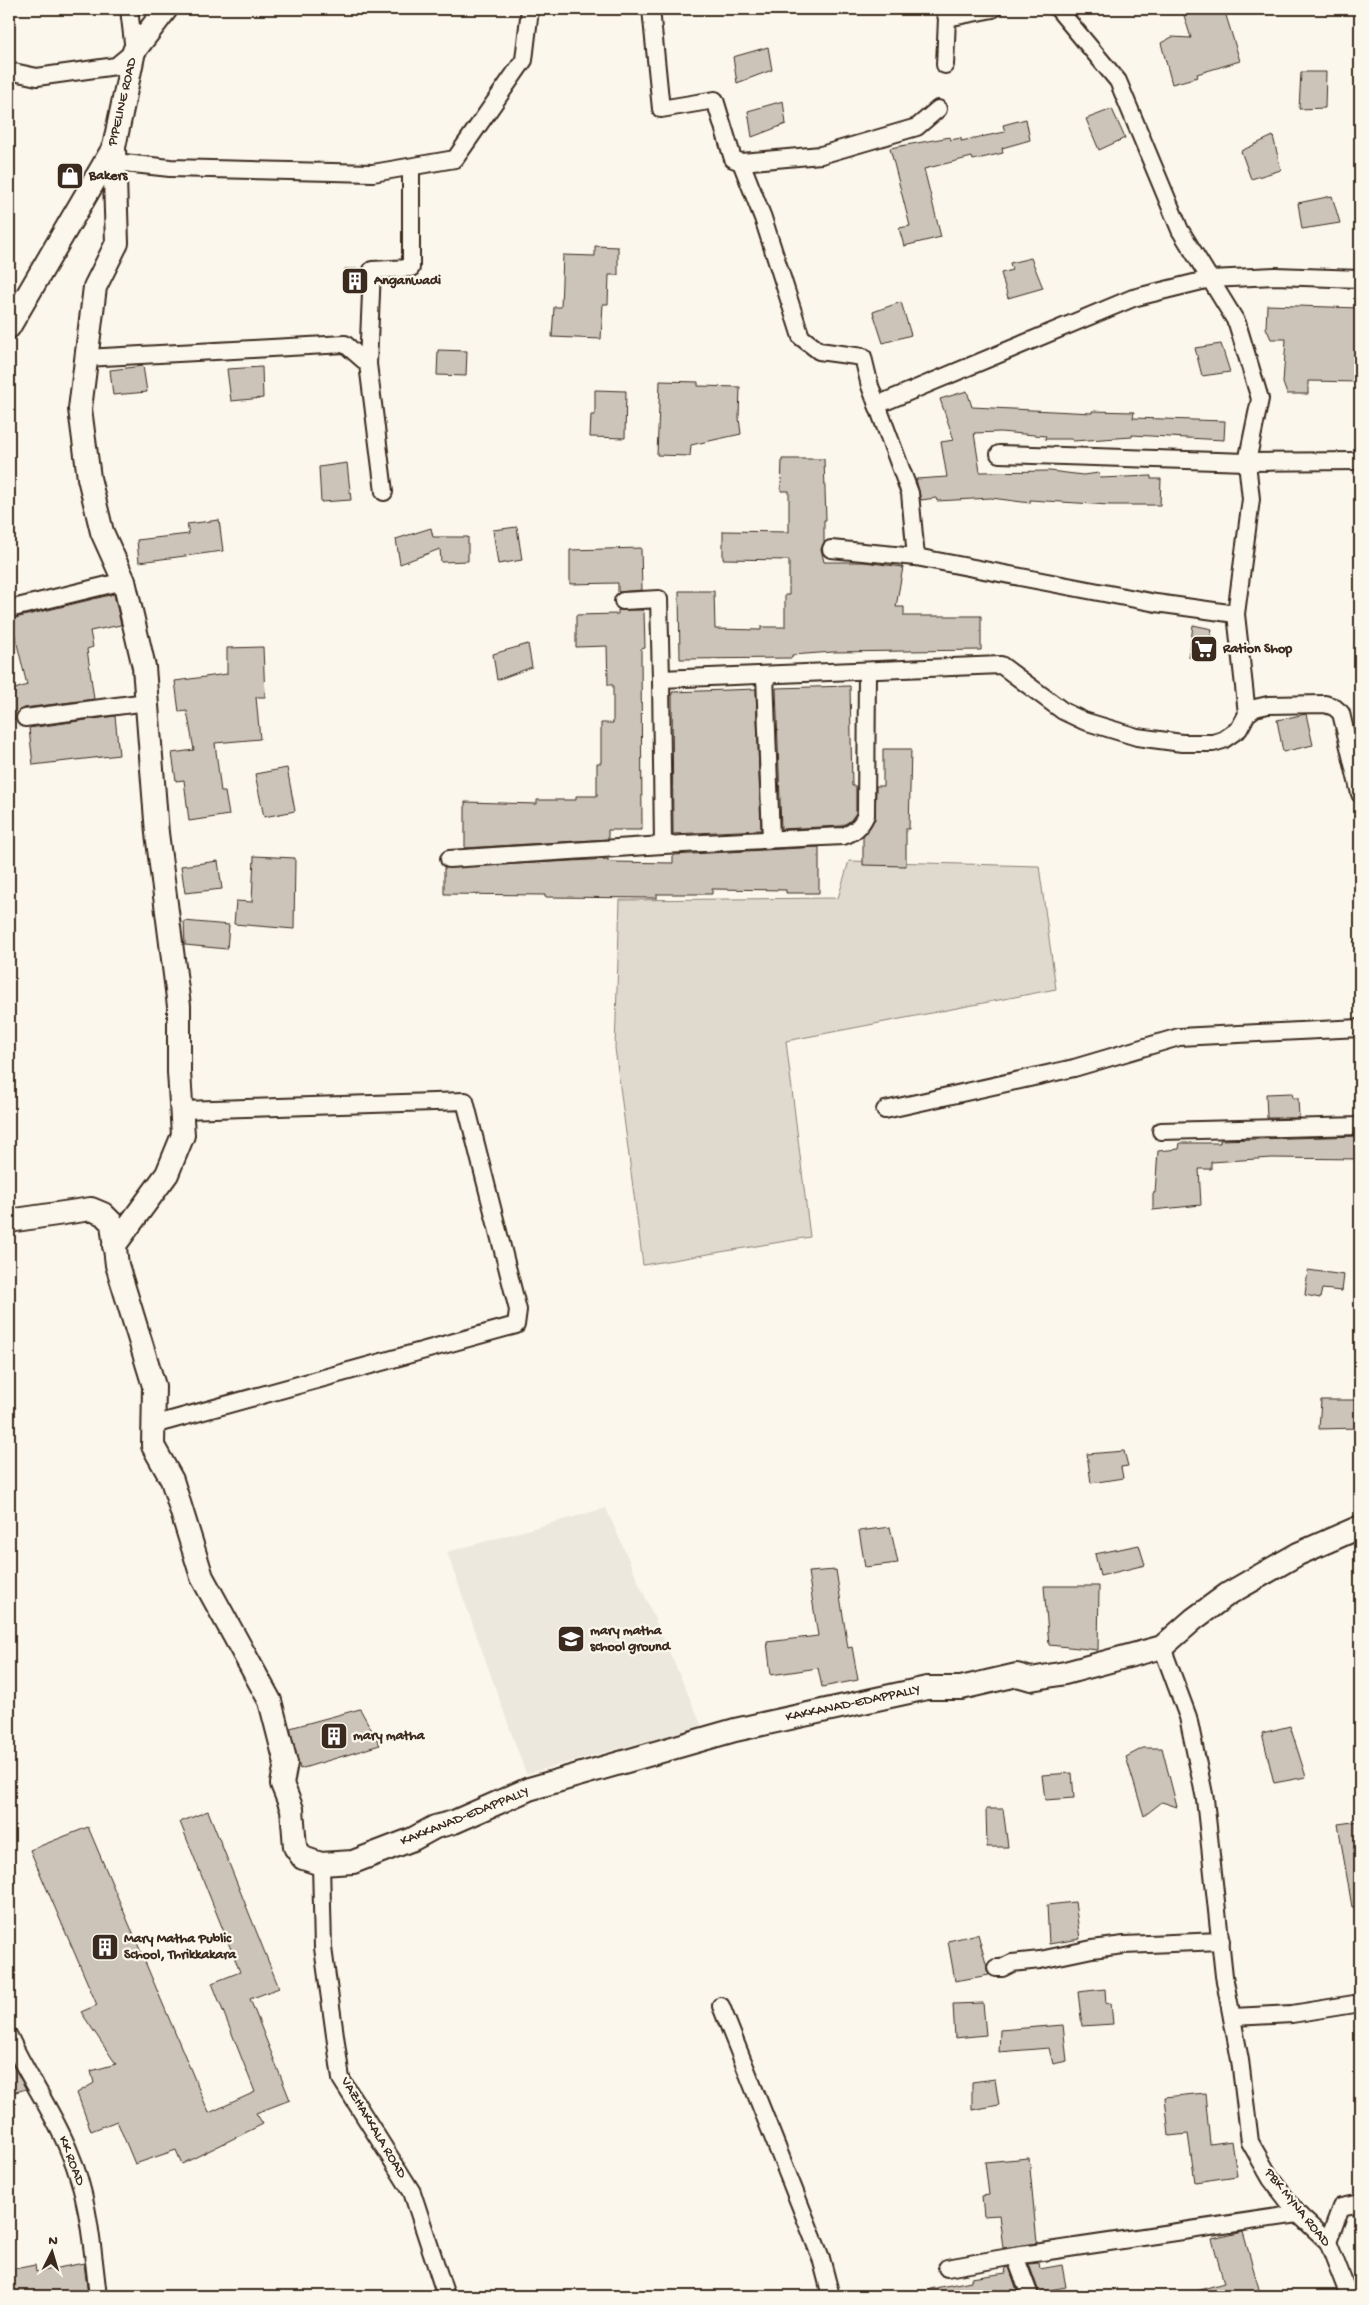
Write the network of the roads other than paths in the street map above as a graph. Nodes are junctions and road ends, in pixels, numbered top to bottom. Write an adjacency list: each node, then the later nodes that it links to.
1 (130, 9): 8 (street)
2 (166, 9): 8 (street, PIPELINE ROAD)
3 (530, 9): 14 (street)
4 (651, 9): 13 (street)
5 (993, 9): 7 (street)
6 (1058, 9): 15 (street)
7 (946, 13): 9 (street)
8 (134, 51): 10 (street); 12 (street, PIPELINE ROAD)
9 (945, 65)
10 (9, 71)
11 (938, 109): 13 (street)
12 (114, 154): 14 (street); 17 (street, PIPELINE ROAD); 18 (street)
13 (742, 162): 20 (street)
14 (412, 166): 19 (street)
15 (1210, 279): 16 (street); 20 (street); 23 (street)
16 (1360, 279)
17 (9, 328)
18 (85, 358): 19 (street); 27 (street)
19 (368, 364): 24 (street)
20 (877, 405): 26 (street)
21 (999, 454): 23 (street)
22 (1359, 461): 23 (street)
23 (1247, 462): 30 (street)
24 (384, 492)
25 (831, 549): 26 (street)
26 (916, 557): 30 (street)
27 (124, 581): 29 (street); 34 (street)
28 (623, 601): 33 (street)
29 (9, 609)
30 (1236, 614): 35 (street)
31 (866, 671): 32 (street); 35 (street); 38 (street)
32 (765, 675): 33 (street); 38 (street)
33 (661, 679): 39 (street)
34 (147, 702): 36 (street); 42 (street)
35 (1247, 714): 37 (street)
36 (25, 718)
37 (1360, 794)
38 (771, 839): 39 (street)
39 (663, 845): 40 (street)
40 (449, 859)
41 (1360, 1028): 43 (street)
42 (182, 1110): 47 (street); 48 (street)
43 (885, 1110)
44 (1360, 1126): 45 (street)
45 (1161, 1131)
46 (9, 1221): 47 (street)
47 (114, 1246): 48 (street)
48 (153, 1425): 51 (street)
49 (1360, 1527): 50 (street, KAKKANAD-EDAPPALLY)
50 (1162, 1647): 51 (street, KAKKANAD-EDAPPALLY); 52 (street, PBK MYNA ROAD)
51 (321, 1864): 64 (street, VAZHAKKALA ROAD)
52 (1221, 1941): 53 (street); 56 (street, PBK MYNA ROAD)
53 (996, 1968)
54 (1360, 2003): 56 (street)
55 (720, 2006): 65 (street)
56 (1232, 2018): 59 (street, PBK MYNA ROAD)
57 (9, 2036): 63 (street, KK ROAD)
58 (1360, 2203): 60 (street)
59 (1298, 2214): 60 (street, PBK MYNA ROAD); 61 (street)
60 (1328, 2242): 67 (street, PBK MYNA ROAD)
61 (1015, 2256): 62 (street); 66 (street)
62 (947, 2268)
63 (98, 2296)
64 (446, 2296)
65 (832, 2296)
66 (1030, 2296)
67 (1349, 2296)

